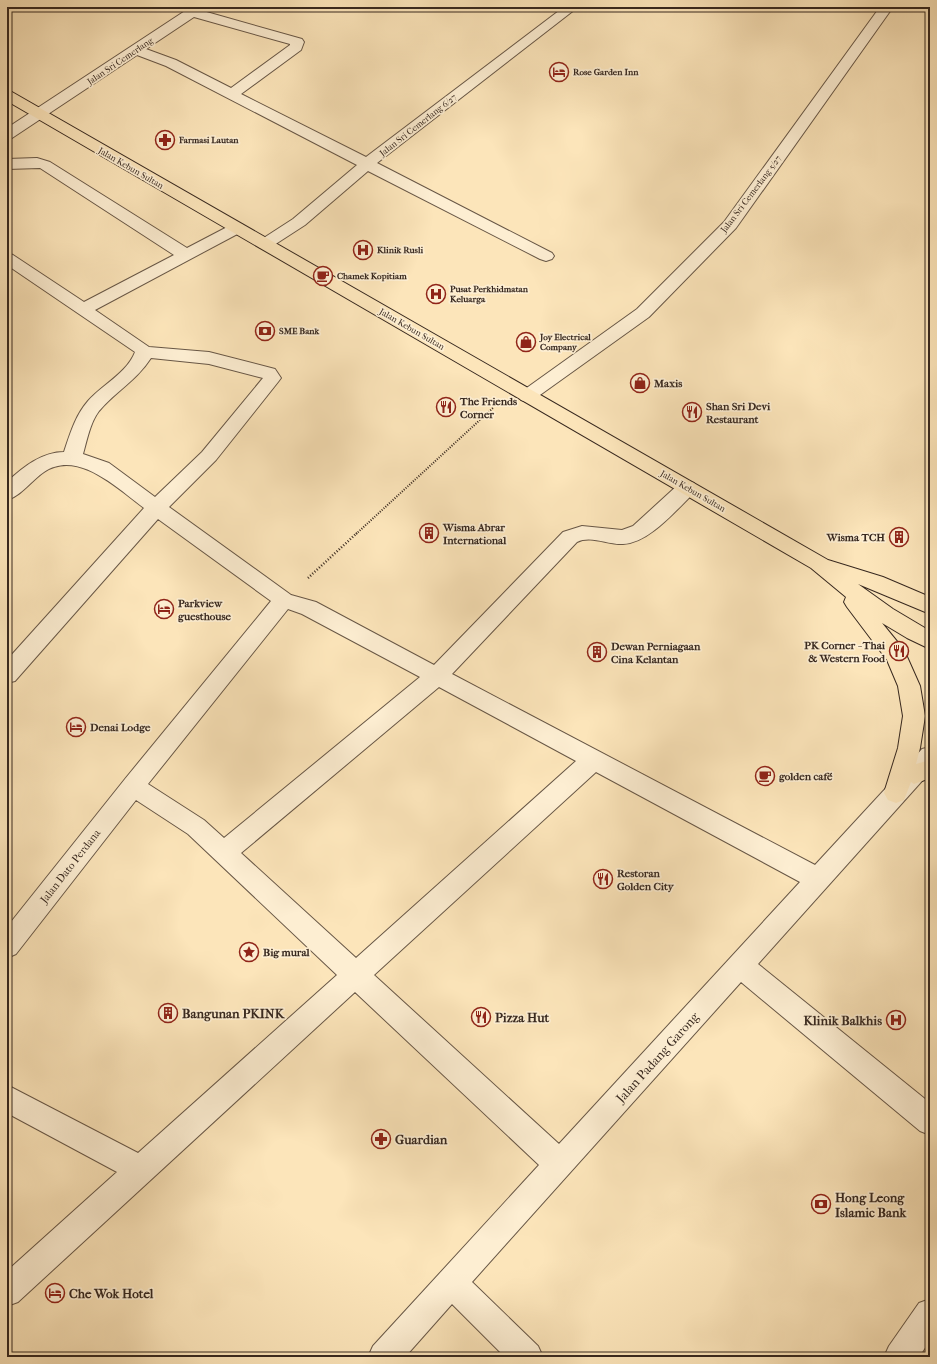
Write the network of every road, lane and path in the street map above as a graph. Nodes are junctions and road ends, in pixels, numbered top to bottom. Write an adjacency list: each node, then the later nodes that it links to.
1 (572, 7): 10 (street, Jalan Sri Cemerlang 6/27)
2 (887, 7): 18 (street, Jalan Sri Cemerlang 5/27)
3 (196, 10): 4 (street, Jalan Sri Cemerlang); 5 (street)
4 (136, 50): 5 (street); 7 (street, Jalan Sri Cemerlang)
5 (232, 94): 10 (street)
6 (7, 96): 7 (main road, Jalan Kebun Sultan)
7 (40, 115): 8 (street, Jalan Sri Cemerlang); 11 (main road, Jalan Kebun Sultan)
8 (7, 135)
9 (7, 164): 13 (street)
10 (367, 164): 12 (street, Jalan Sri Cemerlang 6/27); 14 (street)
11 (237, 228): 12 (main road, Jalan Kebun Sultan); 13 (street)
12 (265, 244): 18 (main road, Jalan Kebun Sultan)
13 (186, 255): 16 (street)
14 (546, 256)
15 (7, 258): 16 (street)
16 (84, 310): 17 (street)
17 (144, 352): 19 (street); 22 (street)
18 (521, 392): 20 (main road, Jalan Kebun Sultan); 25 (path)
19 (72, 458): 21 (street); 22 (street)
20 (688, 488): 23 (main road, Jalan Kebun Sultan); 29 (street)
21 (7, 493)
22 (156, 508): 25 (street); 28 (street)
23 (818, 563): 24 (main road, Jalan Kebun Sultan); 26 (main road, Jalan Kebun Sultan)
24 (839, 581): 27 (main road, Jalan Kebun Sultan); 33 (main road)
25 (284, 600): 29 (street); 32 (street, Jalan Dato Perdana)
26 (930, 606)
27 (930, 640)
28 (7, 675)
29 (437, 676): 30 (street); 34 (street)
30 (594, 759): 35 (street); 38 (street)
31 (925, 766): 33 (street, Jalan Padang Garong)
32 (133, 786): 34 (street); 36 (street, Jalan Dato Perdana)
33 (896, 793): 35 (street, Jalan Padang Garong)
34 (223, 853): 38 (street)
35 (818, 879): 37 (street, Jalan Padang Garong)
36 (7, 946)
37 (740, 966): 40 (street); 41 (street, Jalan Padang Garong)
38 (356, 976): 41 (street); 42 (street)
39 (7, 1098): 42 (street)
40 (930, 1121)
41 (559, 1164): 43 (street, Jalan Padang Garong)
42 (141, 1170): 44 (street)
43 (452, 1282): 46 (street, Jalan Padang Garong); 47 (street)
44 (7, 1291)
45 (930, 1314): 48 (street)
46 (384, 1357)
47 (527, 1357)
48 (900, 1357)

